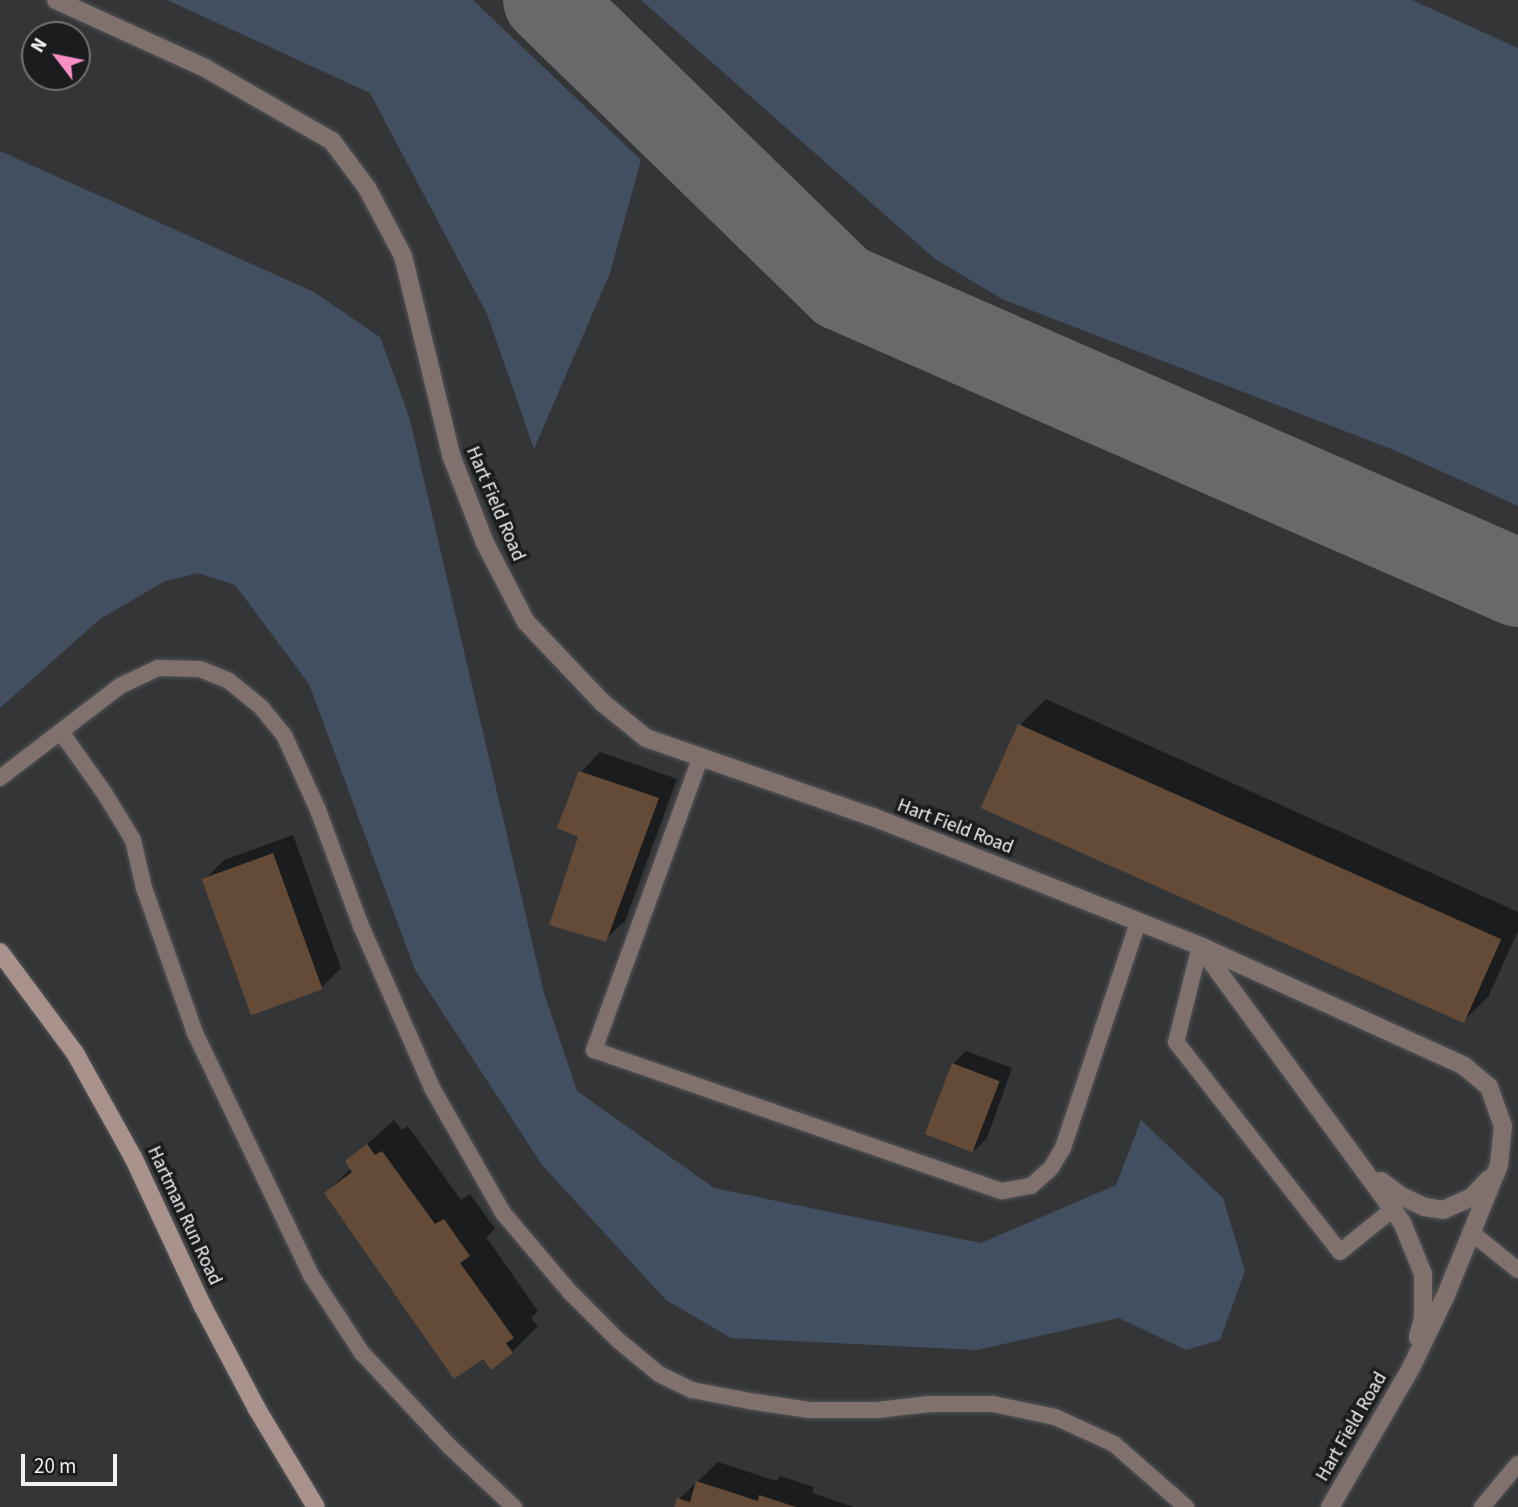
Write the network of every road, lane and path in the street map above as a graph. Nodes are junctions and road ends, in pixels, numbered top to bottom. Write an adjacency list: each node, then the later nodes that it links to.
1 (56, 0): 3 (street, Hart Field Road)
2 (61, 732): 4 (lane); 16 (lane); 17 (lane)
3 (701, 756): 5 (street, Hart Field Road); 5 (lane)
4 (0, 778)
5 (1138, 922): 6 (street, Hart Field Road)
6 (1200, 946): 8 (street, Hart Field Road); 9 (street); 10 (lane)
7 (0, 952): 15 (main road, Hartman Run Road)
8 (1499, 1165): 9 (street); 11 (street, Hart Field Road)
9 (1368, 1171): 10 (street)
10 (1394, 1209): 13 (street)
11 (1472, 1233): 12 (lane); 13 (street, Hart Field Road)
12 (1518, 1270)
13 (1411, 1368): 18 (street, Hart Field Road)
14 (1518, 1464): 19 (lane)
15 (316, 1507)
16 (514, 1507)
17 (1186, 1507)
18 (1330, 1507)
19 (1482, 1507)

